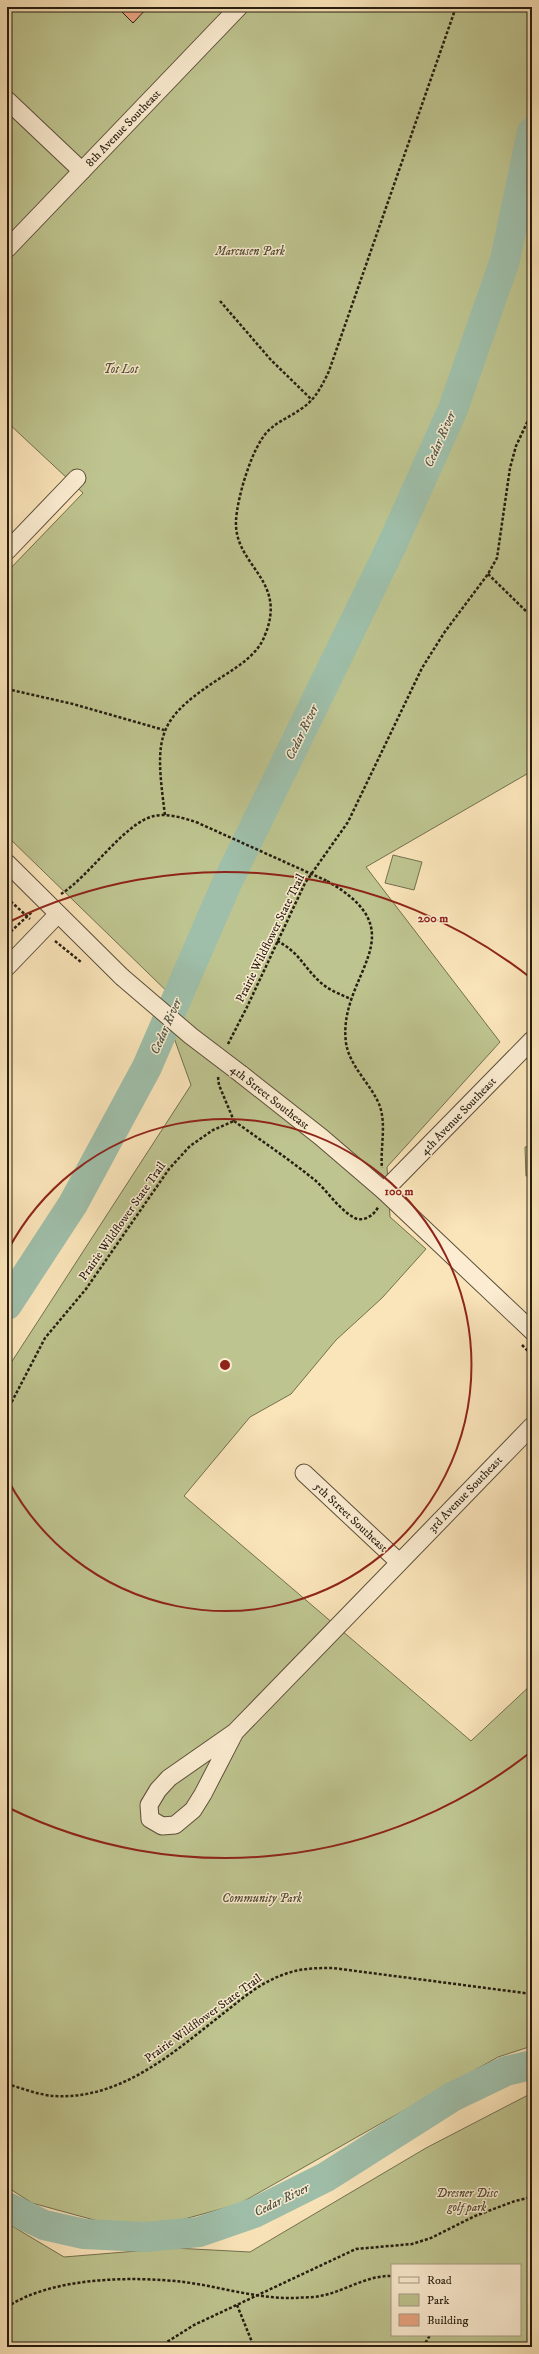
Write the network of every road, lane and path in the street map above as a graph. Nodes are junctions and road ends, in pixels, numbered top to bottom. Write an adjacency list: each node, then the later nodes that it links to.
1 (239, 7): 4 (street, 8th Avenue Southeast)
2 (456, 7): 7 (path)
3 (7, 100): 4 (street)
4 (82, 171): 5 (street, 8th Avenue Southeast)
5 (7, 249)
6 (220, 302): 7 (path)
7 (312, 400): 14 (path)
8 (532, 412): 11 (path, Prairie Wildflower State Trail)
9 (77, 478): 10 (street)
10 (7, 551)
11 (488, 574): 12 (path); 22 (path, Prairie Wildflower State Trail)
12 (532, 618)
13 (7, 690): 14 (path)
14 (164, 730): 15 (path)
15 (165, 815): 18 (path); 25 (path, bridge)
16 (7, 863): 18 (street, 4th Street Southeast)
17 (7, 898): 19 (path)
18 (52, 908): 19 (path); 20 (street); 30 (street, 4th Street Southeast, bridge)
19 (25, 916): 20 (path); 21 (path)
20 (43, 930): 23 (path); 24 (street)
21 (7, 935)
22 (277, 941): 25 (path); 27 (path, Prairie Wildflower State Trail)
23 (83, 963)
24 (7, 967)
25 (352, 999): 30 (path)
26 (532, 1040): 30 (street, 4th Avenue Southeast)
27 (226, 1049)
28 (218, 1070): 29 (path)
29 (234, 1121): 32 (path); 37 (path, Prairie Wildflower State Trail)
30 (384, 1191): 32 (path); 34 (street, 4th Street Southeast)
31 (372, 1205): 32 (path)
32 (377, 1210): 33 (path)
33 (382, 1214)
34 (532, 1331)
35 (521, 1344): 36 (path)
36 (532, 1354)
37 (7, 1411)
38 (532, 1426): 40 (street, 3rd Avenue Southeast)
39 (304, 1473): 40 (street, 5th Street Southeast)
40 (399, 1562): 41 (street, 3rd Avenue Southeast)
41 (235, 1732): 41 (street)
42 (532, 1994): 43 (path, Prairie Wildflower State Trail)
43 (7, 2084)
44 (532, 2197): 46 (path)
45 (391, 2276): 46 (path)
46 (254, 2296): 47 (path); 48 (path)
47 (237, 2305): 50 (path); 51 (path)
48 (7, 2307)
49 (429, 2336): 52 (path)
50 (159, 2347)
51 (254, 2347)
52 (423, 2347)

